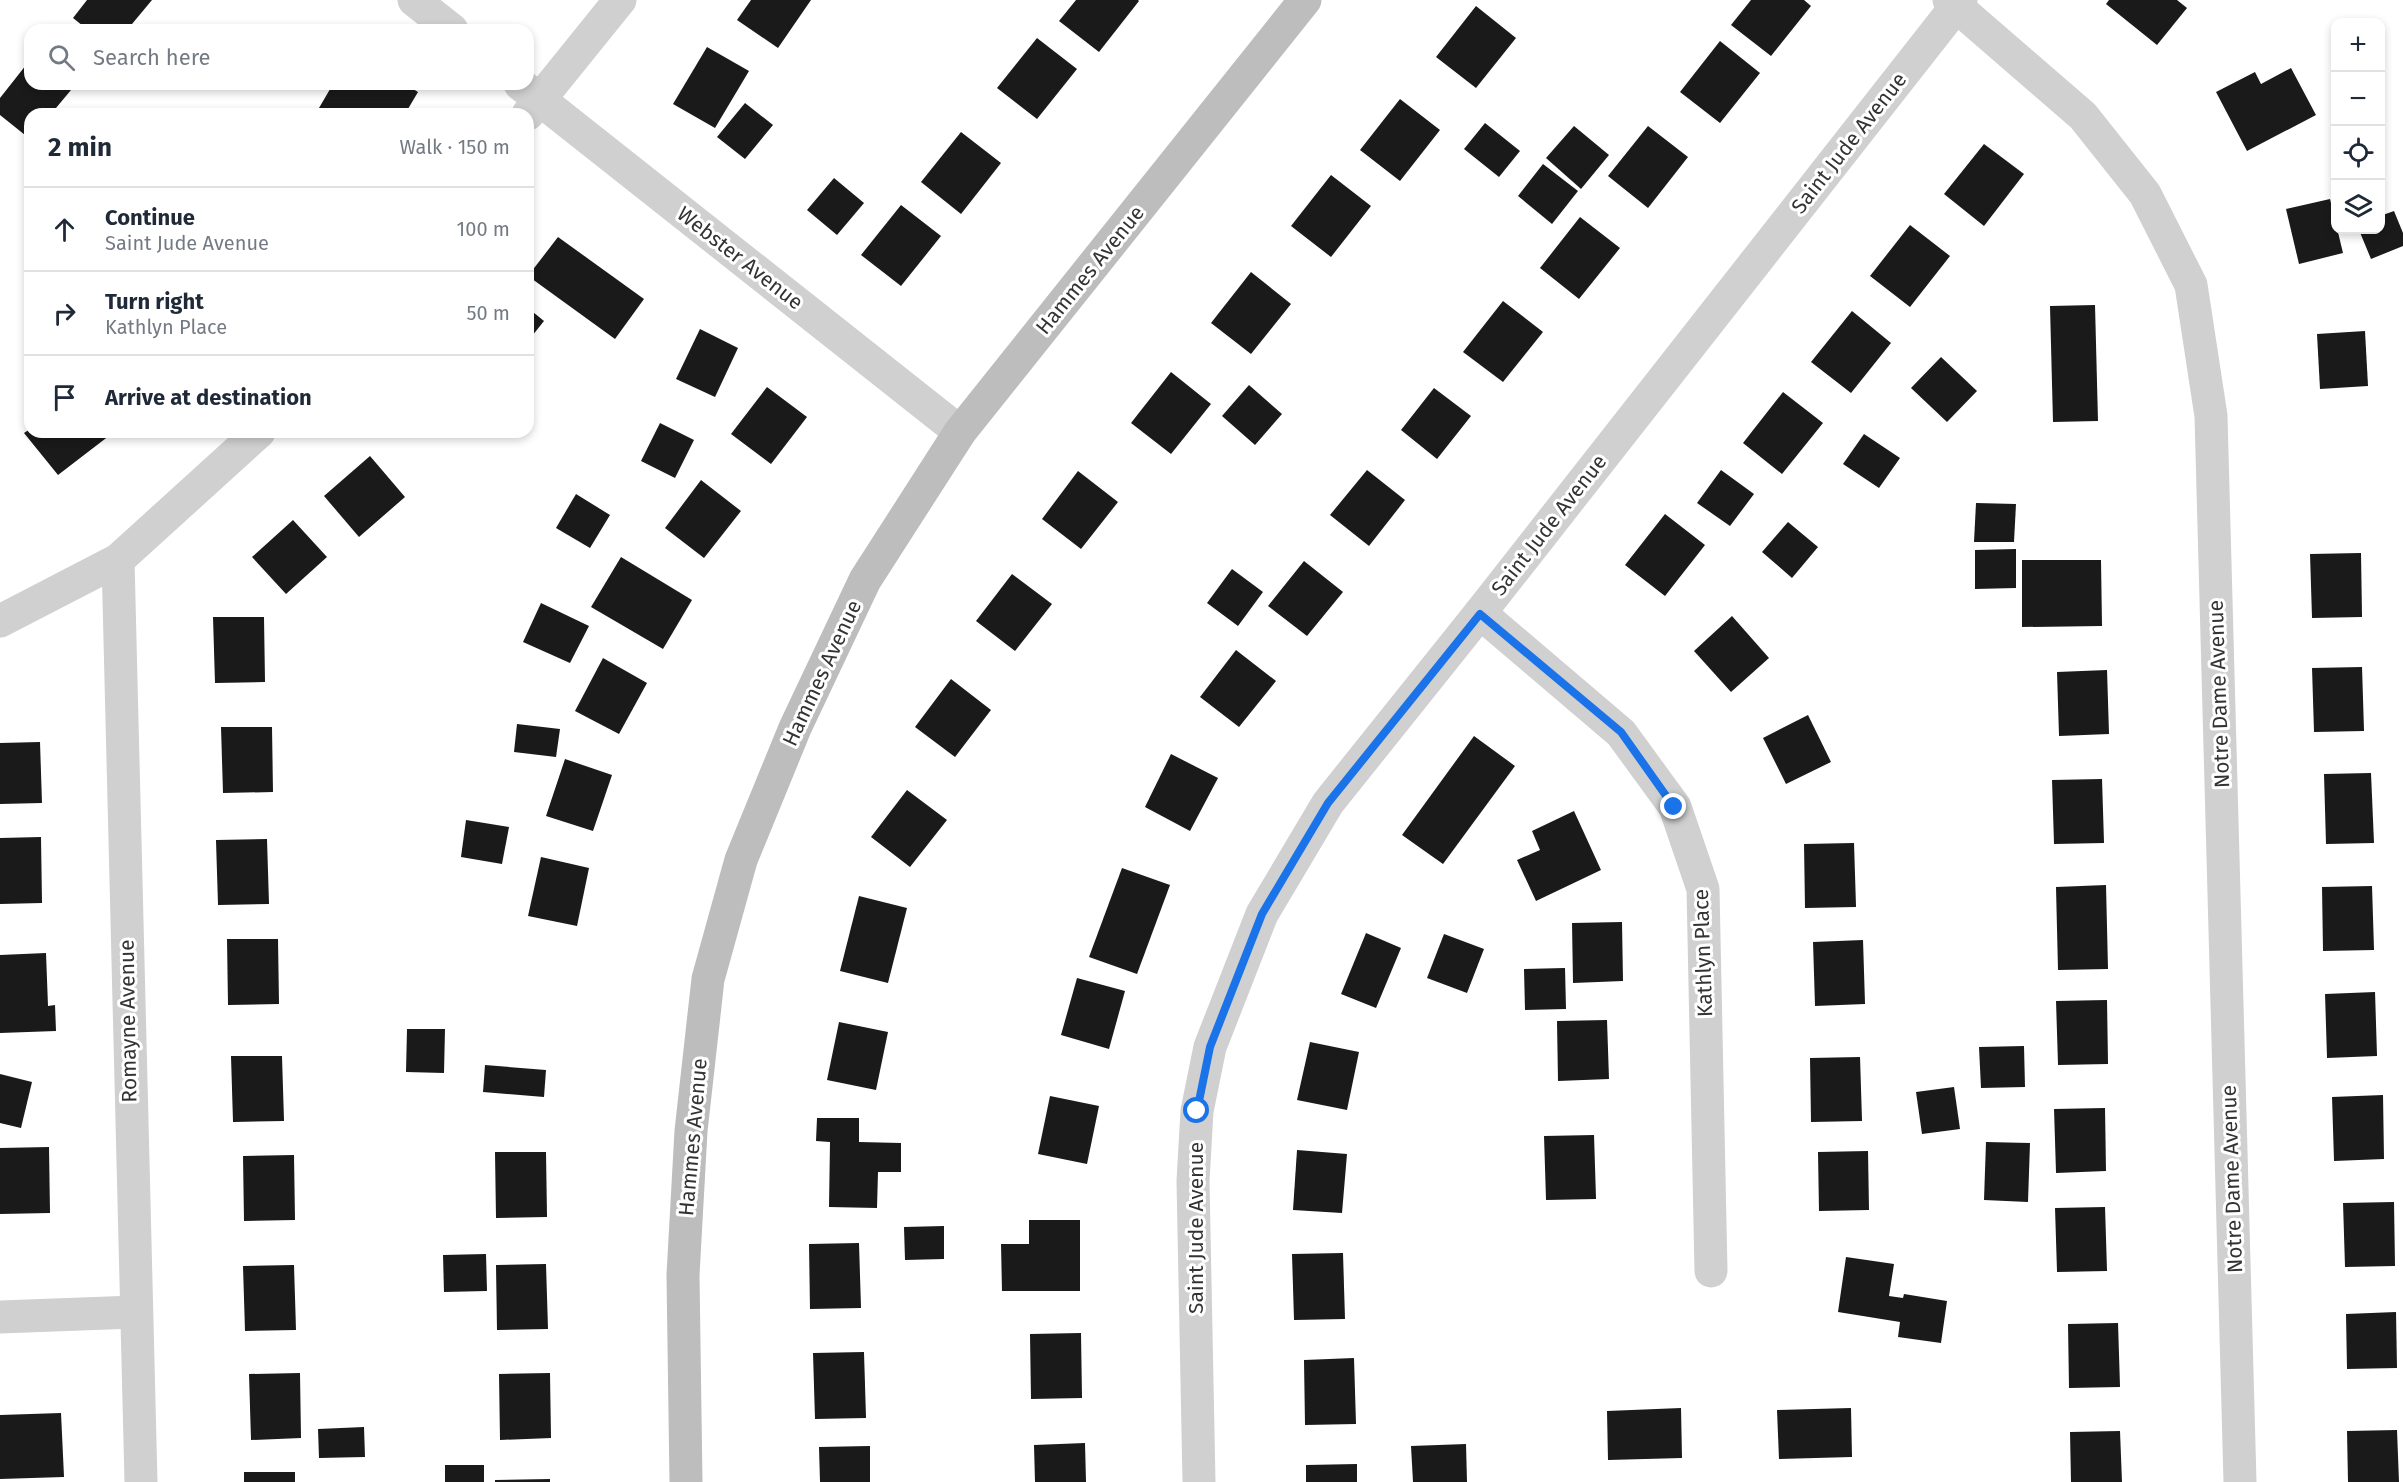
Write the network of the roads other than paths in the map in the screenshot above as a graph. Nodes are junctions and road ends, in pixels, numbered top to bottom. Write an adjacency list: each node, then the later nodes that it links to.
1 (414, 0): 5 (street)
2 (620, 0): 6 (street)
3 (1305, 0): 7 (street, Hammes Avenue)
4 (1956, 2): 10 (street, Saint Jude Avenue); 18 (street, Notre Dame Avenue)
5 (444, 24)
6 (529, 99): 7 (street, Webster Avenue)
7 (960, 432): 16 (street, Hammes Avenue)
8 (252, 438): 9 (street)
9 (118, 560): 11 (street); 13 (street, Romayne Avenue)
10 (1480, 614): 12 (street, Kathlyn Place); 17 (street, Saint Jude Avenue)
11 (0, 621)
12 (1711, 1271)
13 (135, 1312): 14 (street); 15 (street, Romayne Avenue)
14 (0, 1317)
15 (141, 1482)
16 (686, 1482)
17 (1199, 1482)
18 (2240, 1482)

